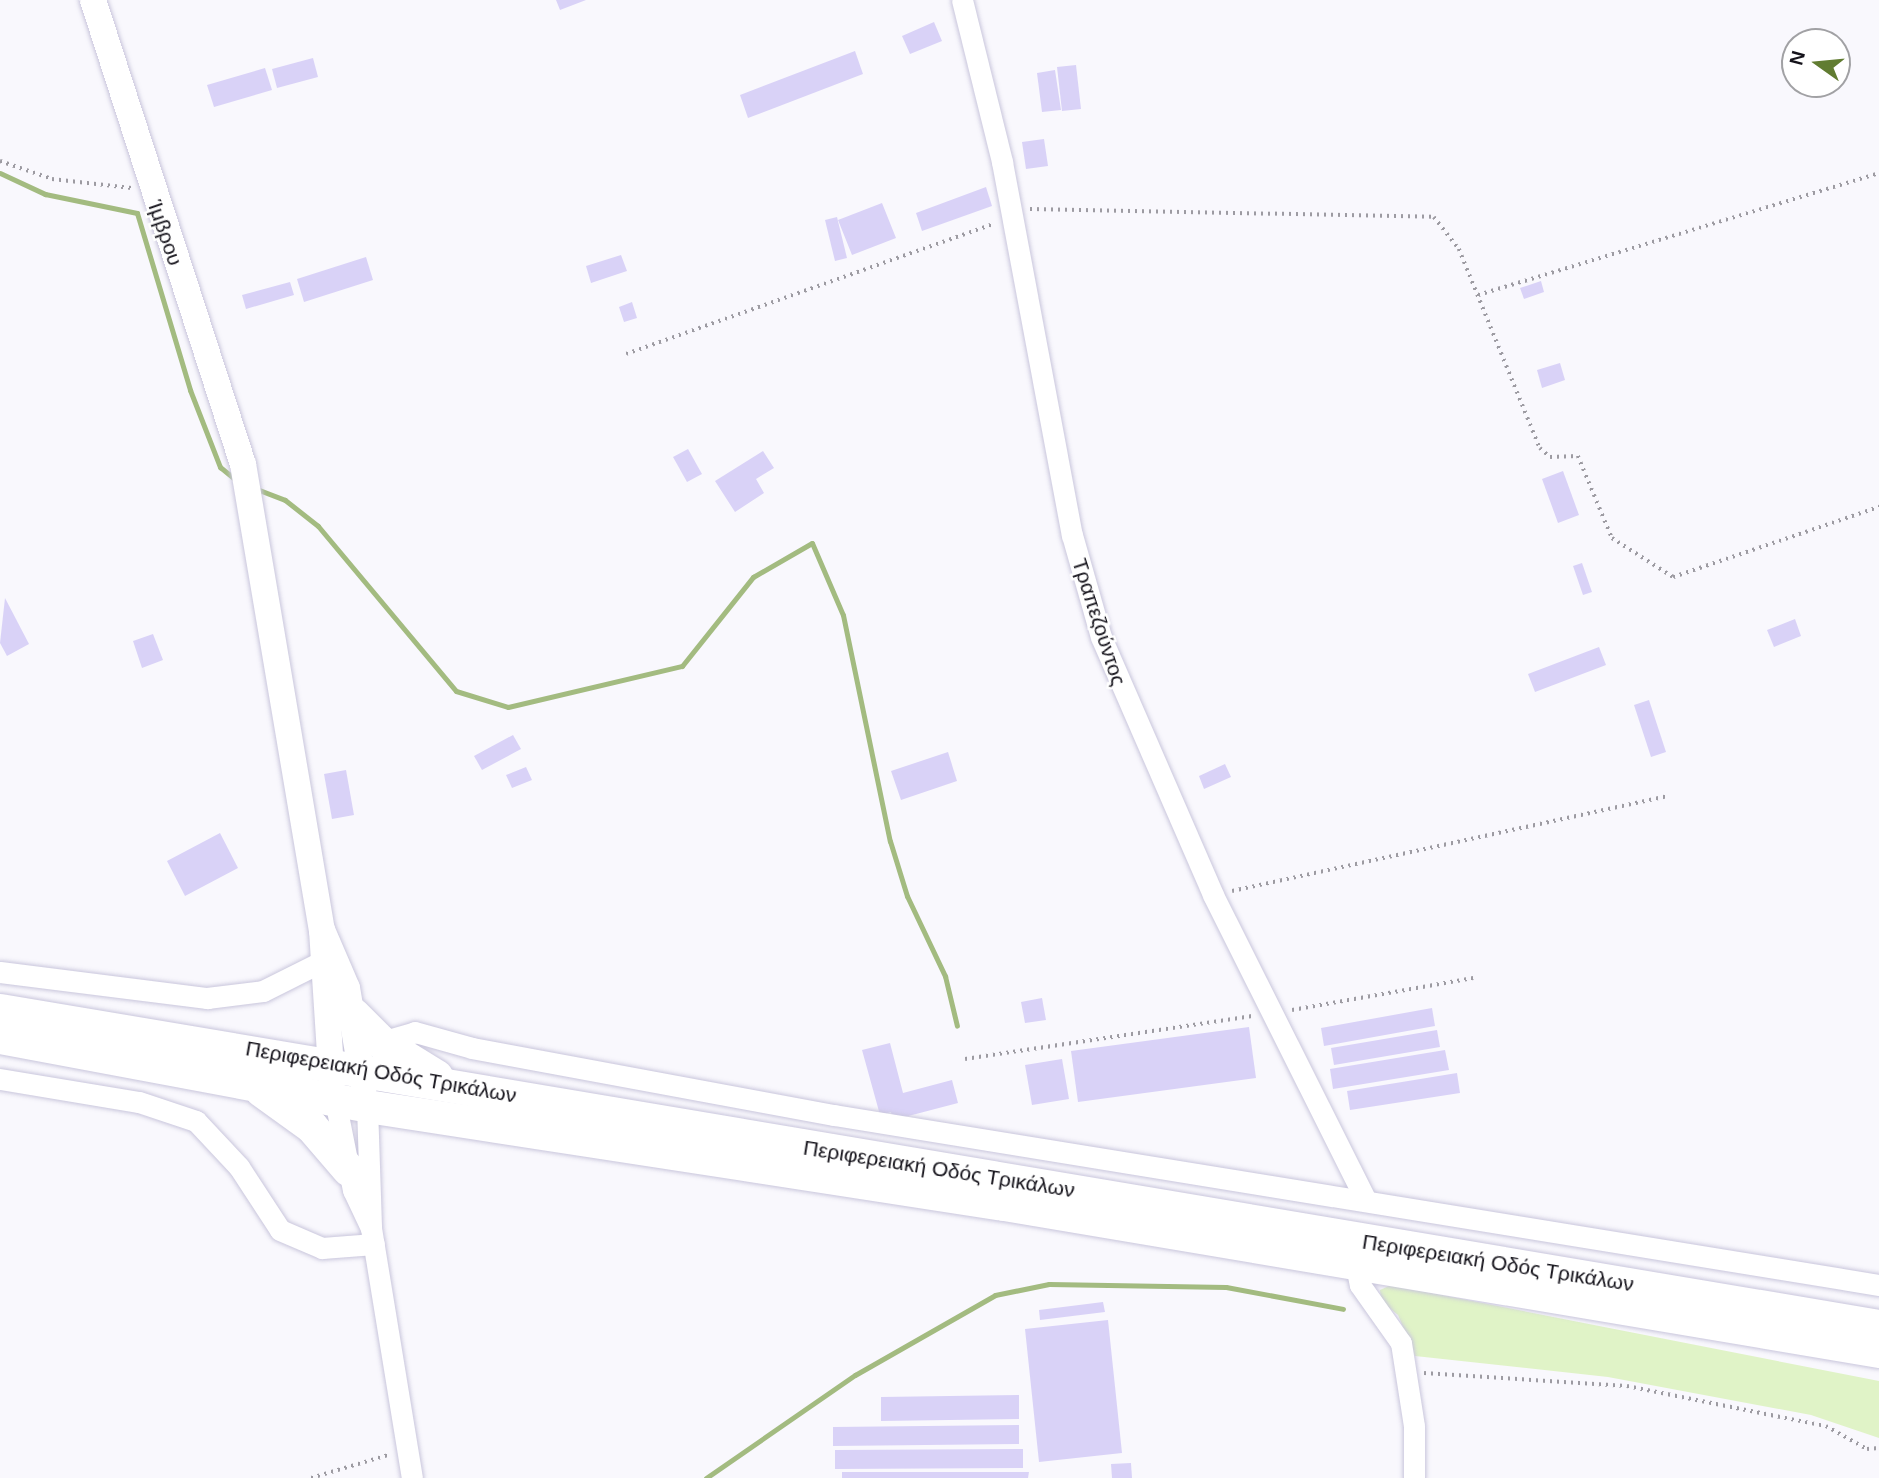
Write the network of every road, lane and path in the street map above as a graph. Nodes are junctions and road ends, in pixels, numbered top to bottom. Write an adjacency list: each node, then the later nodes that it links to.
1 (93, 0): 5 (street, Ίμβρου)
2 (962, 0): 6 (street, Τραπεζούντος)
3 (0, 161): 5 (path)
4 (1879, 173): 7 (path)
5 (150, 190): 12 (street, Ίμβρου)
6 (1013, 216): 7 (path); 8 (path); 11 (street, Τραπεζούντος)
7 (1478, 295): 9 (path)
8 (626, 354)
9 (1879, 507)
10 (1668, 796): 11 (path)
11 (1213, 895): 18 (street, Τραπεζούντος)
12 (322, 930): 13 (street); 17 (street)
13 (321, 962): 14 (street); 22 (street)
14 (0, 972)
15 (1473, 978): 18 (path)
16 (0, 1010): 22 (main road, Περιφερειακή Οδός Τρικάλων)
17 (353, 1014): 20 (main road); 23 (street)
18 (1270, 1014): 21 (path); 29 (street, Τραπεζούντος)
19 (0, 1037): 25 (main road, Περιφερειακή Οδός Τρικάλων)
20 (381, 1042): 26 (main road); 29 (street)
21 (965, 1059)
22 (329, 1062): 23 (main road, Περιφερειακή Οδός Τρικάλων); 27 (street)
23 (361, 1069): 26 (main road, Περιφερειακή Οδός Τρικάλων); 27 (street)
24 (0, 1079): 30 (street)
25 (251, 1081): 27 (main road, Περιφερειακή Οδός Τρικάλων); 28 (main road)
26 (453, 1085): 33 (main road, Περιφερειακή Οδός Τρικάλων)
27 (351, 1103): 28 (street); 30 (street); 31 (main road, Περιφερειακή Οδός Τρικάλων)
28 (348, 1170): 30 (street)
29 (1366, 1200): 32 (street)
30 (373, 1236): 37 (street)
31 (1356, 1265): 34 (main road, Περιφερειακή Οδός Τρικάλων); 35 (street)
32 (1879, 1285)
33 (1879, 1326)
34 (1879, 1351)
35 (1408, 1371): 36 (path); 40 (street)
36 (1879, 1448)
37 (407, 1449): 38 (path); 39 (street)
38 (311, 1478)
39 (412, 1478)
40 (1413, 1478)

